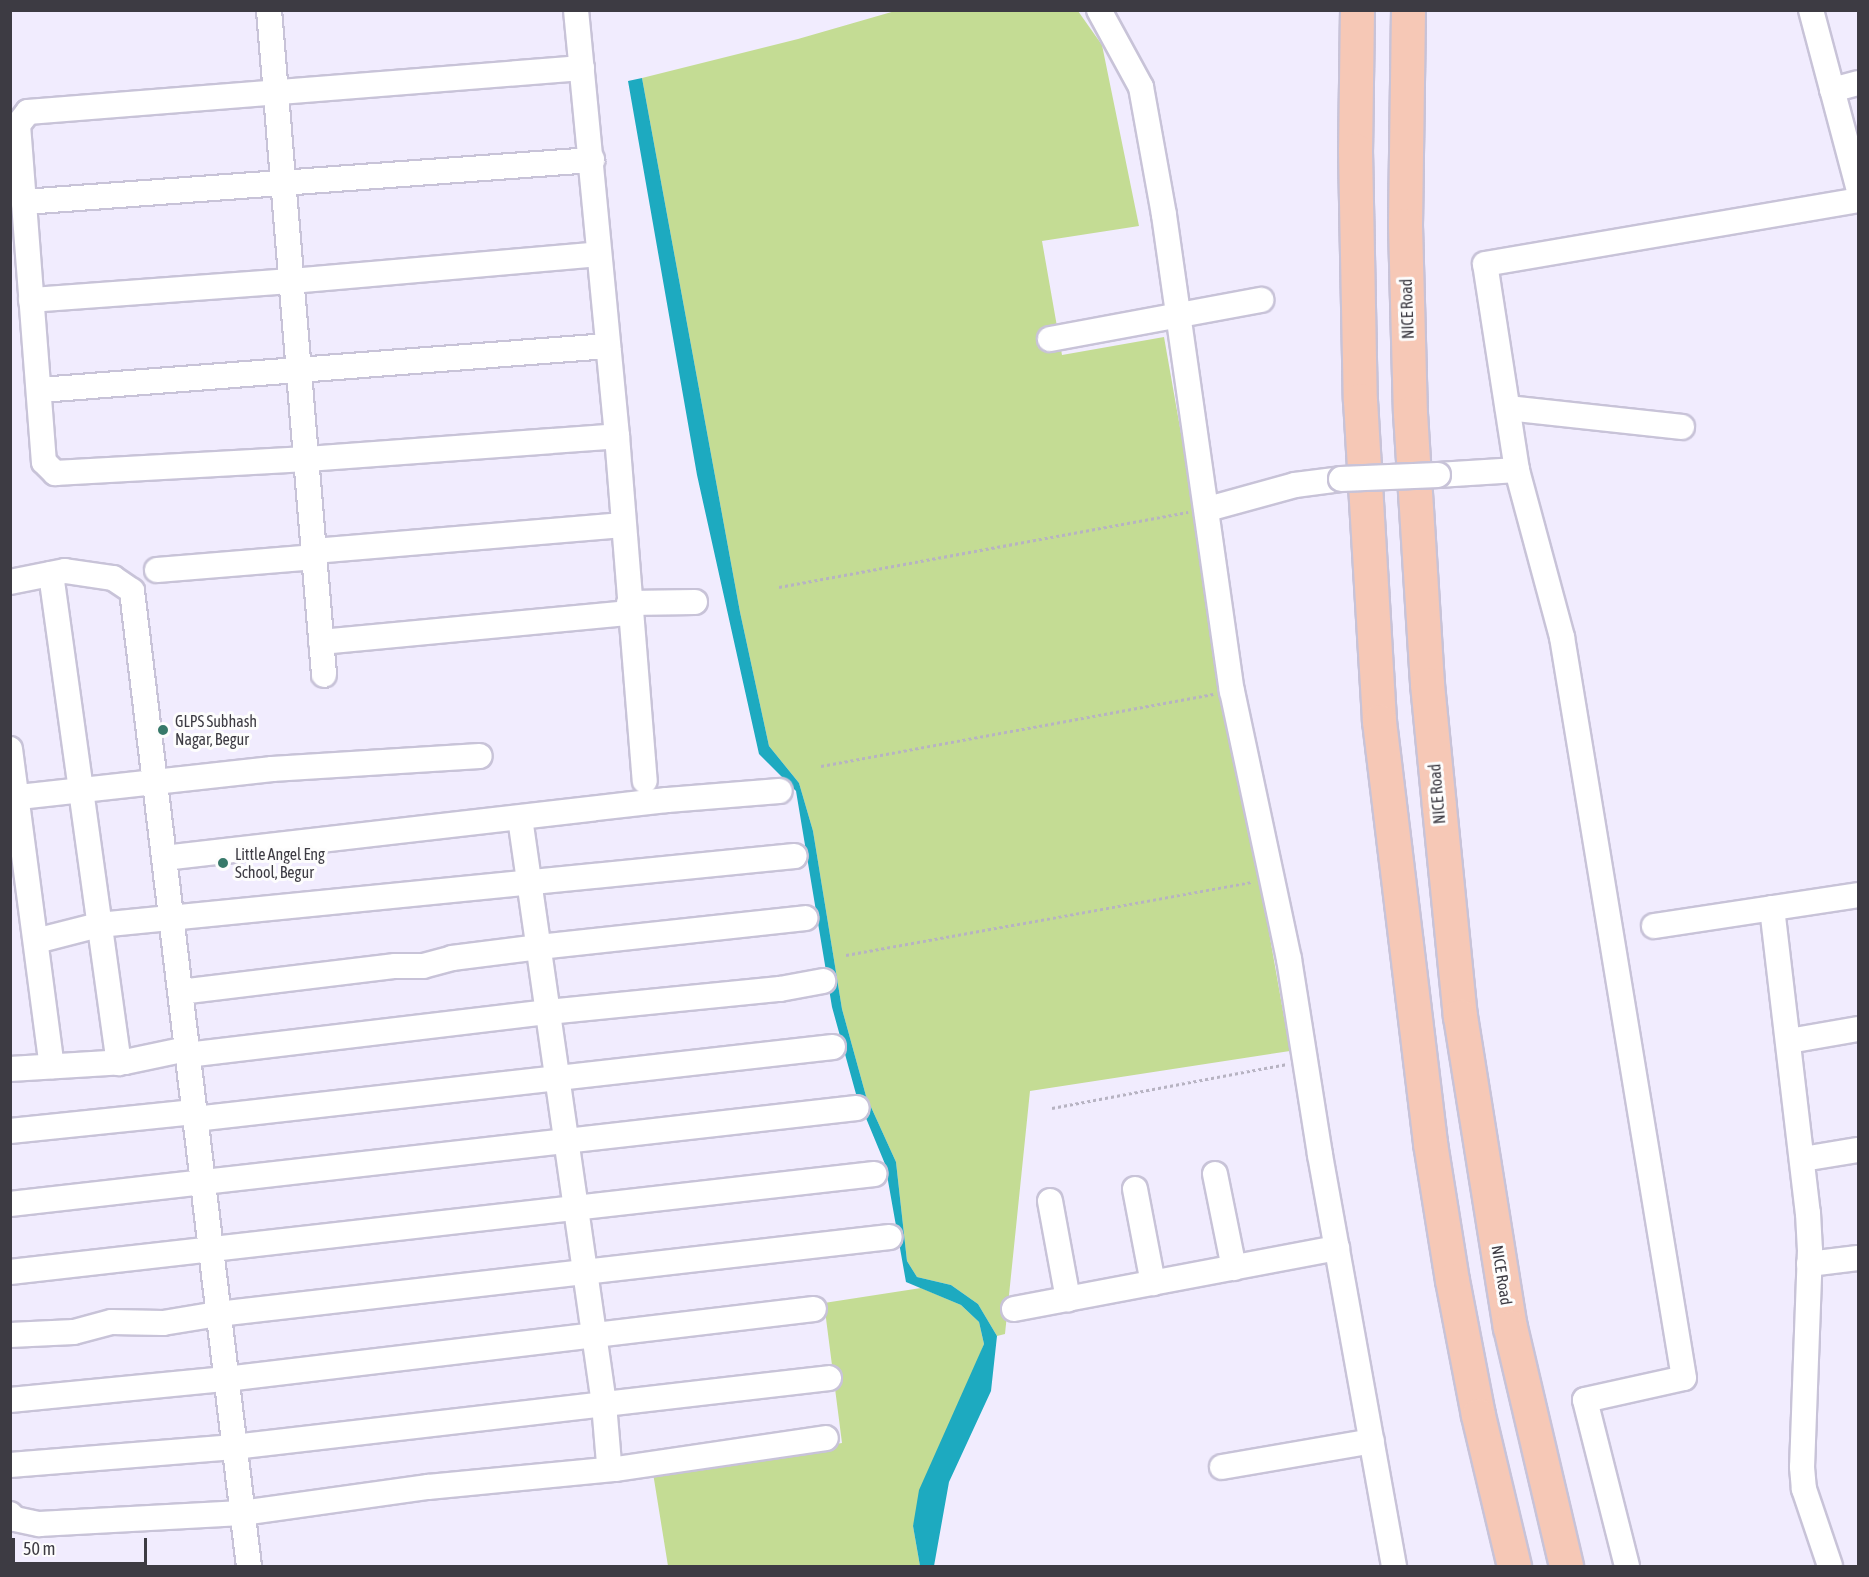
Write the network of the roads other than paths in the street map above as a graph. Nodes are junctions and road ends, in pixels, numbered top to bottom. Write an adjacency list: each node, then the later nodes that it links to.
1 (269, 10): 10 (street)
2 (576, 10): 7 (street)
3 (1099, 10): 20 (street)
4 (1357, 10): 112 (highway)
5 (1408, 10): 113 (highway, NICE Road)
6 (1811, 10): 9 (street)
7 (582, 68): 10 (street); 11 (street)
8 (1858, 83): 9 (street)
9 (1832, 90): 13 (street)
10 (276, 93): 12 (street); 15 (street)
11 (592, 160): 12 (street); 16 (street)
12 (284, 183): 15 (street); 17 (street)
13 (1858, 188)
14 (1858, 200): 25 (street)
15 (24, 202): 18 (street)
16 (599, 254): 17 (street); 22 (street)
17 (292, 281): 18 (street); 23 (street)
18 (31, 300): 24 (street)
19 (1261, 300): 20 (street)
20 (1179, 315): 21 (street); 30 (street)
21 (1050, 339)
22 (608, 346): 23 (street); 27 (street)
23 (299, 369): 24 (street); 28 (street)
24 (40, 390): 28 (street)
25 (1508, 408): 26 (street); 29 (street)
26 (1682, 427)
27 (616, 436): 28 (street); 31 (street)
28 (307, 459): 32 (street)
29 (1517, 470): 30 (street, bridge); 114 (street)
30 (1208, 509): 85 (street)
31 (623, 525): 32 (street); 37 (street)
32 (314, 554): 33 (street); 38 (street)
33 (157, 570)
34 (51, 574): 35 (street); 42 (street); 44 (street)
35 (10, 582)
36 (695, 602): 37 (street)
37 (630, 608): 38 (street); 43 (street)
38 (321, 642): 39 (street)
39 (324, 675)
40 (10, 749): 46 (street)
41 (480, 756): 42 (street)
42 (155, 781): 44 (street); 49 (street)
43 (645, 781)
44 (81, 790): 46 (street); 55 (street)
45 (780, 791): 47 (street)
46 (14, 798): 57 (street)
47 (520, 818): 49 (street); 50 (street)
48 (795, 856): 50 (street)
49 (164, 858): 54 (street)
50 (529, 882): 54 (street); 58 (street)
51 (1858, 895): 52 (street)
52 (1772, 908): 56 (street); 63 (street)
53 (805, 918): 58 (street)
54 (171, 919): 55 (street); 60 (street)
55 (99, 926): 57 (street); 66 (street)
56 (1654, 926)
57 (36, 940): 67 (street)
58 (539, 946): 60 (street); 61 (street)
59 (823, 981): 61 (street)
60 (180, 992): 65 (street)
61 (549, 1012): 65 (street); 69 (street)
62 (1858, 1029): 63 (street)
63 (1789, 1041): 75 (street)
64 (833, 1047): 69 (street)
65 (187, 1052): 66 (street); 71 (street)
66 (118, 1063): 67 (street)
67 (52, 1066): 68 (street)
68 (10, 1069)
69 (556, 1080): 71 (street); 73 (street)
70 (856, 1108): 73 (street)
71 (195, 1115): 72 (street); 78 (street)
72 (10, 1131)
73 (566, 1143): 78 (street); 82 (street)
74 (1858, 1150): 75 (street)
75 (1803, 1159): 87 (street)
76 (874, 1174): 82 (street)
77 (1215, 1174): 88 (street)
78 (203, 1183): 81 (street); 84 (street)
79 (1135, 1189): 91 (street)
80 (1050, 1201): 92 (street)
81 (10, 1204)
82 (576, 1209): 84 (street); 90 (street)
83 (890, 1237): 90 (street)
84 (210, 1247): 89 (street); 95 (street)
85 (1337, 1248): 88 (street); 103 (street)
86 (1858, 1258): 87 (street)
87 (1809, 1264): 115 (street)
88 (1234, 1268): 91 (street)
89 (10, 1272)
90 (585, 1272): 95 (street); 97 (street)
91 (1153, 1283): 92 (street)
92 (1068, 1299): 94 (street)
93 (814, 1309): 97 (street)
94 (1014, 1309)
95 (218, 1314): 96 (street); 99 (street)
96 (10, 1335)
97 (594, 1337): 99 (street); 101 (street)
98 (829, 1378): 101 (street)
99 (226, 1379): 100 (street); 104 (street)
100 (10, 1400)
101 (604, 1404): 104 (street); 107 (street)
102 (826, 1438): 107 (street)
103 (1372, 1441): 106 (street); 111 (street)
104 (234, 1447): 105 (street); 108 (street)
105 (10, 1465)
106 (1222, 1467)
107 (612, 1468): 108 (street)
108 (242, 1513): 109 (street); 110 (street)
109 (10, 1514)
110 (249, 1566)
111 (1394, 1566)
112 (1514, 1566)
113 (1566, 1566)
114 (1627, 1566)
115 (1830, 1566)

